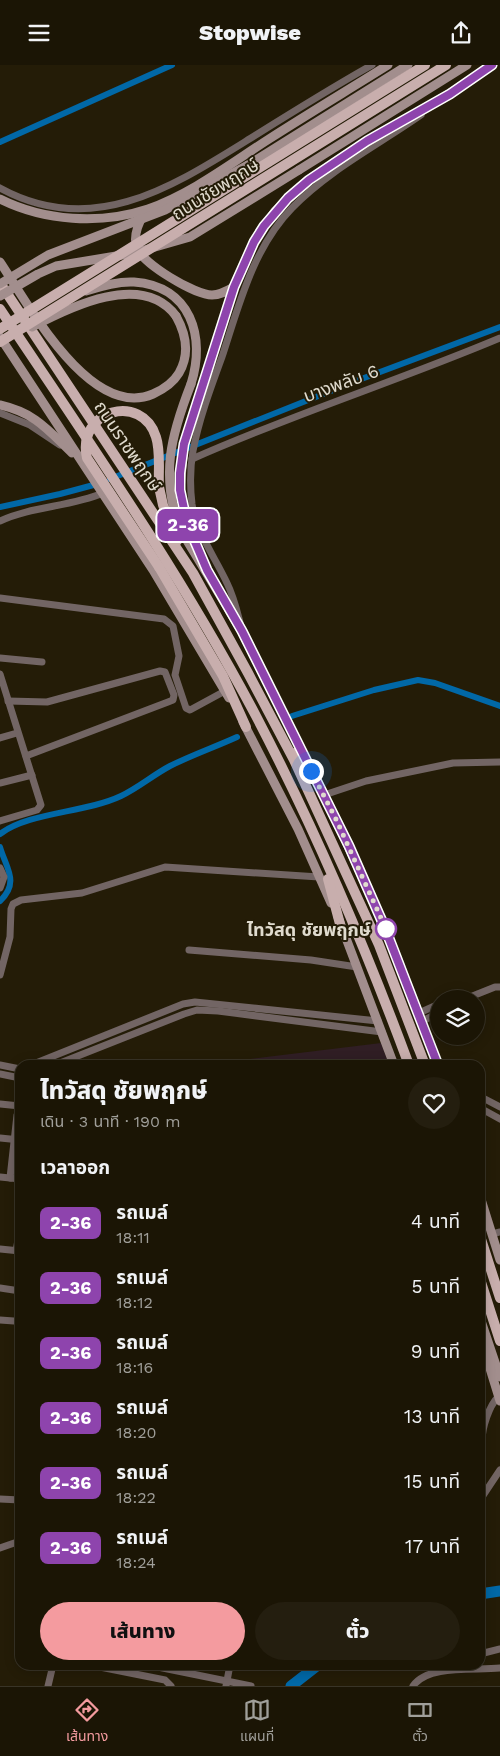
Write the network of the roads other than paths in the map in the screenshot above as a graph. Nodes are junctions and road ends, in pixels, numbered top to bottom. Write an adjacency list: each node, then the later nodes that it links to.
1 (372, 65): 9 (street)
2 (388, 65): 11 (main road)
3 (408, 65): 13 (main road, bridge)
4 (425, 65): 17 (main road, ถนนชัยพฤกษ์, bridge)
5 (446, 65): 20 (main road, ถนนชัยพฤกษ์, bridge)
6 (467, 65): 15 (main road, bridge)
7 (492, 65): 8 (main road)
8 (450, 94): 14 (main road); 25 (street)
9 (0, 188)
10 (0, 199): 11 (main road)
11 (147, 209): 14 (main road)
12 (0, 262): 21 (main road, bridge)
13 (0, 283): 30 (main road, ถนนราชพฤกษ์)
14 (234, 287): 29 (main road)
15 (0, 296)
16 (0, 309): 50 (main road, ถนนราชพฤกษ์)
17 (0, 330): 29 (main road, bridge)
18 (0, 337): 26 (main road)
19 (500, 338): 25 (street, บางพลับ 6)
20 (0, 342)
21 (0, 347)
22 (0, 405): 24 (main road)
23 (0, 413): 24 (street)
24 (70, 452): 26 (main road)
25 (193, 455): 32 (street)
26 (83, 463): 27 (main road)
27 (101, 490): 28 (street); 36 (main road)
28 (0, 521)
29 (207, 570): 32 (main road)
30 (193, 573): 39 (main road, bridge); 41 (main road, ถนนราชพฤกษ์)
31 (0, 598): 36 (street)
32 (242, 631): 45 (main road)
33 (0, 658): 34 (street)
34 (42, 662)
35 (0, 674): 37 (street)
36 (224, 691): 39 (main road)
37 (2, 693): 38 (street)
38 (8, 701): 40 (street); 43 (street)
39 (246, 727): 52 (main road)
40 (17, 733): 42 (street); 43 (street)
41 (281, 737): 45 (main road); 71 (main road, ถนนราชพฤกษ์)
42 (0, 738)
43 (26, 756): 46 (street)
44 (500, 762): 48 (street)
45 (311, 771): 48 (main road)
46 (32, 775): 47 (street); 49 (street)
47 (0, 783)
48 (324, 795): 64 (main road)
49 (0, 821)
50 (322, 853): 54 (main road); 70 (main road, ถนนราชพฤกษ์)
51 (0, 868): 53 (street)
52 (319, 877): 54 (main road); 57 (street)
53 (0, 888)
54 (340, 924): 56 (main road)
55 (189, 950): 56 (street)
56 (357, 967): 65 (main road)
57 (0, 975)
58 (500, 987): 59 (street)
59 (485, 991)
60 (220, 1003): 62 (street); 65 (street); 67 (street)
61 (430, 1010): 64 (street)
62 (218, 1011): 66 (street); 68 (street)
63 (430, 1015): 64 (street)
64 (420, 1017): 72 (main road)
65 (378, 1021): 66 (main road)
66 (382, 1032): 69 (main road)
67 (43, 1060)
68 (67, 1060)
69 (392, 1060)
70 (407, 1060)
71 (423, 1060)
72 (436, 1060)
73 (0, 1065): 74 (street)
74 (15, 1068)
75 (0, 1075): 76 (street)
76 (15, 1077)
77 (485, 1097): 80 (street)
78 (0, 1104): 79 (street)
79 (15, 1106)
80 (500, 1107)
81 (485, 1111): 82 (street)
82 (500, 1119)
83 (0, 1138): 84 (street)
84 (15, 1140)
85 (15, 1151): 87 (street)
86 (0, 1177): 87 (street)
87 (10, 1178): 88 (street)
88 (15, 1178)
89 (485, 1212): 90 (main road)
90 (486, 1215): 91 (main road); 96 (main road)
91 (496, 1233): 95 (main road)
92 (0, 1249): 93 (street)
93 (15, 1251)
94 (485, 1252): 96 (main road)
95 (499, 1256)
96 (490, 1269): 100 (main road)
97 (0, 1287): 98 (street)
98 (15, 1290)
99 (485, 1294): 104 (main road)
100 (500, 1297)
101 (0, 1320): 102 (street)
102 (14, 1321)
103 (485, 1333): 106 (main road)
104 (500, 1341)
105 (485, 1352): 107 (main road)
106 (500, 1377)
107 (499, 1398): 108 (street)
108 (485, 1426)
109 (500, 1470): 110 (street)
110 (485, 1492)
111 (0, 1499): 112 (street)
112 (15, 1500)
113 (15, 1543): 114 (street)
114 (0, 1549)
115 (500, 1649): 116 (street)
116 (485, 1653)
117 (500, 1668): 118 (street)
118 (485, 1669)
119 (53, 1670): 125 (street)
120 (115, 1670): 126 (street)
121 (188, 1670): 124 (street)
122 (229, 1670): 124 (street)
123 (472, 1670): 128 (street)
124 (226, 1683): 127 (street)
125 (48, 1686)
126 (171, 1686)
127 (251, 1686)
128 (412, 1686)

